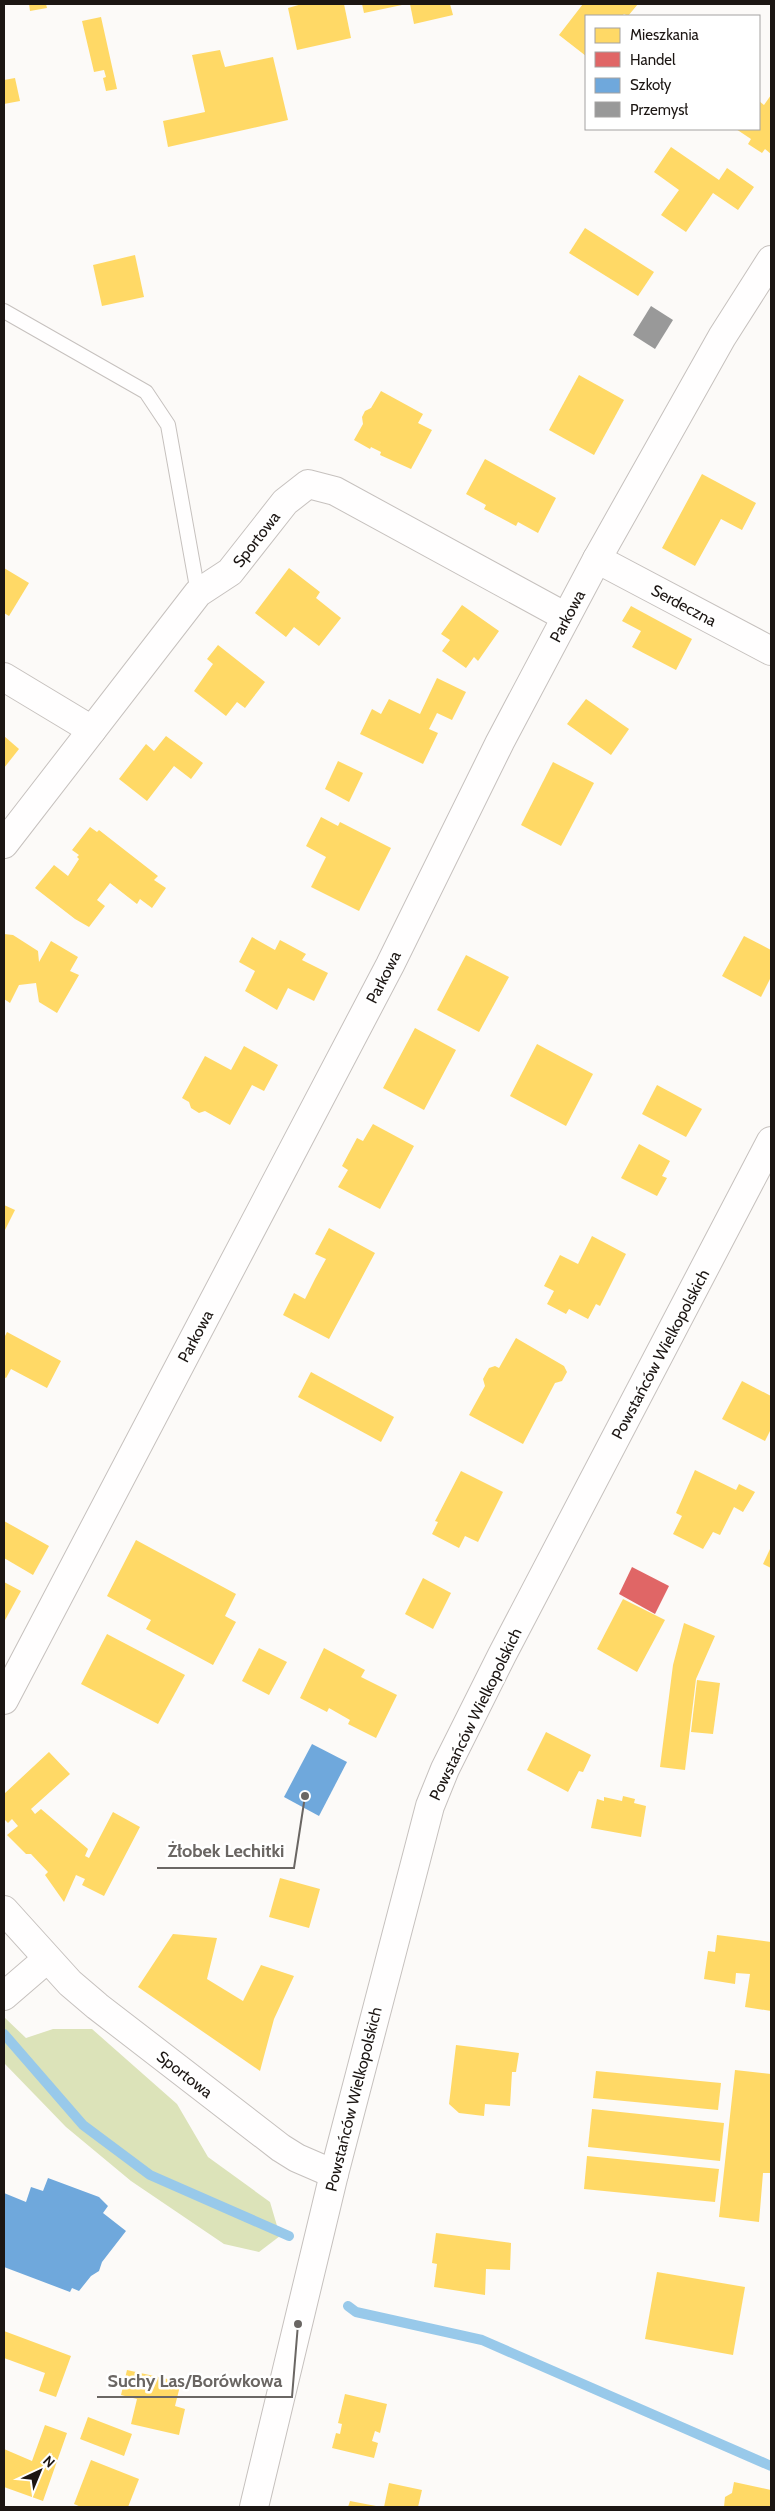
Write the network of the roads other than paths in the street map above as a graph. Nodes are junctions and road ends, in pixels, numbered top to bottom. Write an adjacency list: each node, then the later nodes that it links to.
1 (771, 260): 3 (street, Parkowa)
2 (4, 311): 4 (lane)
3 (597, 559): 5 (street, Parkowa); 6 (street, Serdeczna)
4 (198, 593): 5 (street, Sportowa); 8 (street, Sportowa)
5 (566, 617): 11 (street, Parkowa)
6 (771, 650)
7 (4, 677): 8 (street)
8 (92, 730): 9 (street, Sportowa)
9 (4, 844)
10 (771, 1141): 15 (street, Powstańców Wielkopolskich)
11 (4, 1700)
12 (4, 1910): 13 (street, Sportowa)
13 (47, 1959): 14 (street); 15 (street, Sportowa)
14 (4, 1996)
15 (334, 2174): 16 (street, Powstańców Wielkopolskich)
16 (254, 2507)

